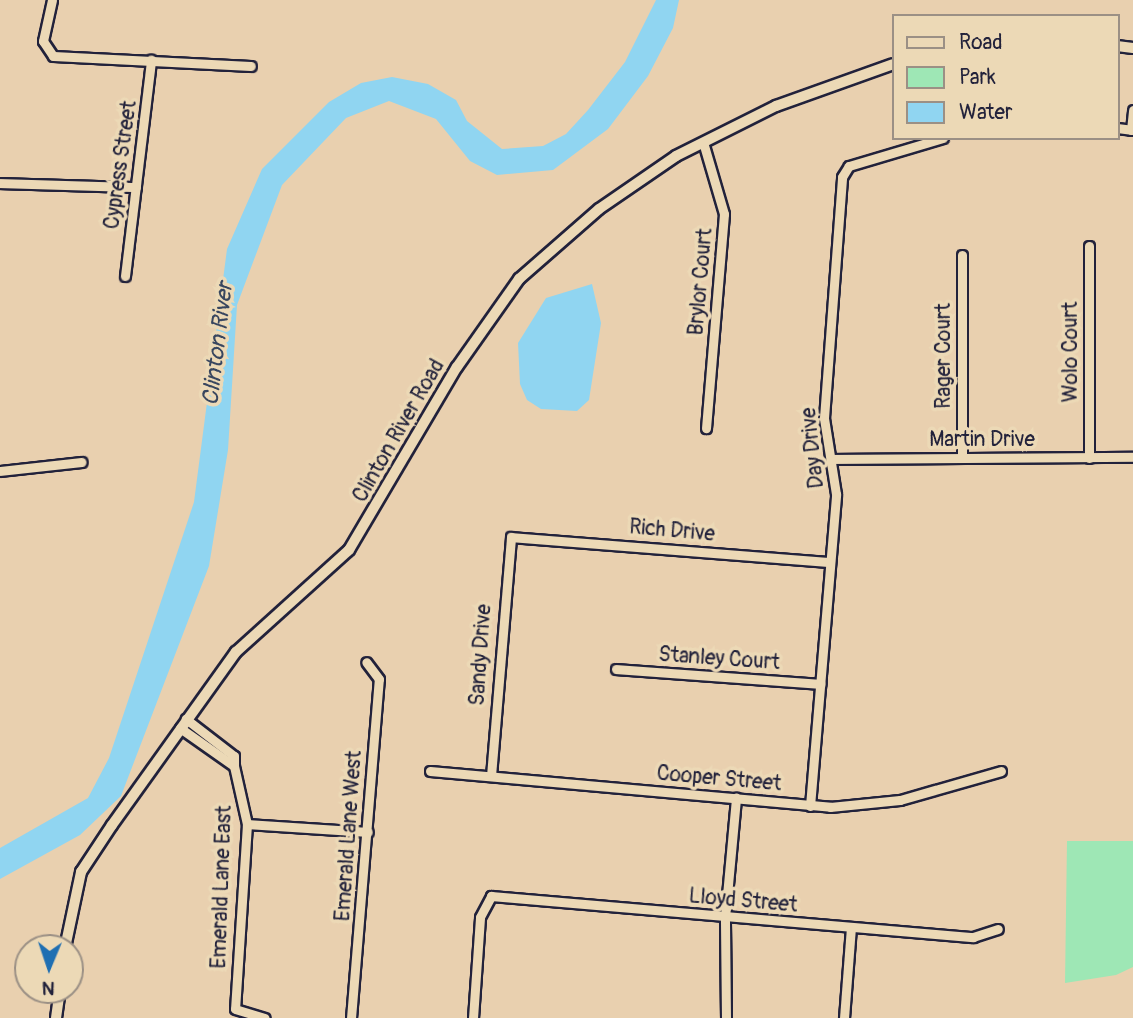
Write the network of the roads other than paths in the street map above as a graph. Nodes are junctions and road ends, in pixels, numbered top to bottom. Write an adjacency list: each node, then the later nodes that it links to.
1 (52, 0): 2 (street)
2 (151, 60): 4 (street); 10 (street, Cypress Street)
3 (892, 64): 8 (street, Clinton River Road)
4 (251, 66)
5 (1133, 110): 6 (street)
6 (1132, 130)
7 (937, 140): 18 (street, Day Drive)
8 (703, 142): 14 (street, Brylor Court); 26 (street, Clinton River Road)
9 (0, 183): 10 (street)
10 (135, 187): 13 (street, Cypress Street)
11 (1089, 246): 17 (street, Wolo Court)
12 (962, 255): 15 (street, Rager Court)
13 (125, 276)
14 (706, 428)
15 (962, 457): 17 (street, Martin Drive); 18 (street, Martin Drive)
16 (1133, 457): 17 (street, Martin Drive)
17 (1089, 458)
18 (832, 459): 22 (street, Day Drive)
19 (82, 462): 20 (street)
20 (0, 471)
21 (511, 537): 22 (street, Rich Drive); 29 (street, Sandy Drive)
22 (830, 562): 25 (street, Day Drive)
23 (366, 662): 33 (street, Emerald Lane West)
24 (616, 669): 25 (street, Stanley Court)
25 (820, 684): 31 (street, Day Drive)
26 (183, 723): 32 (street, Emerald Lane East); 37 (street, Clinton River Road)
27 (430, 771): 29 (street, Cooper Street)
28 (1001, 771): 31 (street, Cooper Street)
29 (491, 776): 30 (street, Cooper Street)
30 (736, 798): 31 (street, Cooper Street); 34 (street)
31 (810, 806)
32 (247, 824): 33 (street); 38 (street, Emerald Lane East)
33 (368, 832): 39 (street, Emerald Lane West)
34 (725, 917): 35 (street, Lloyd Street); 40 (street, Lloyd Street); 41 (street)
35 (851, 928): 36 (street, Lloyd Street); 42 (street)
36 (998, 929)
37 (68, 934)
38 (265, 1018)
39 (351, 1018)
40 (473, 1018)
41 (726, 1018)
42 (844, 1018)

